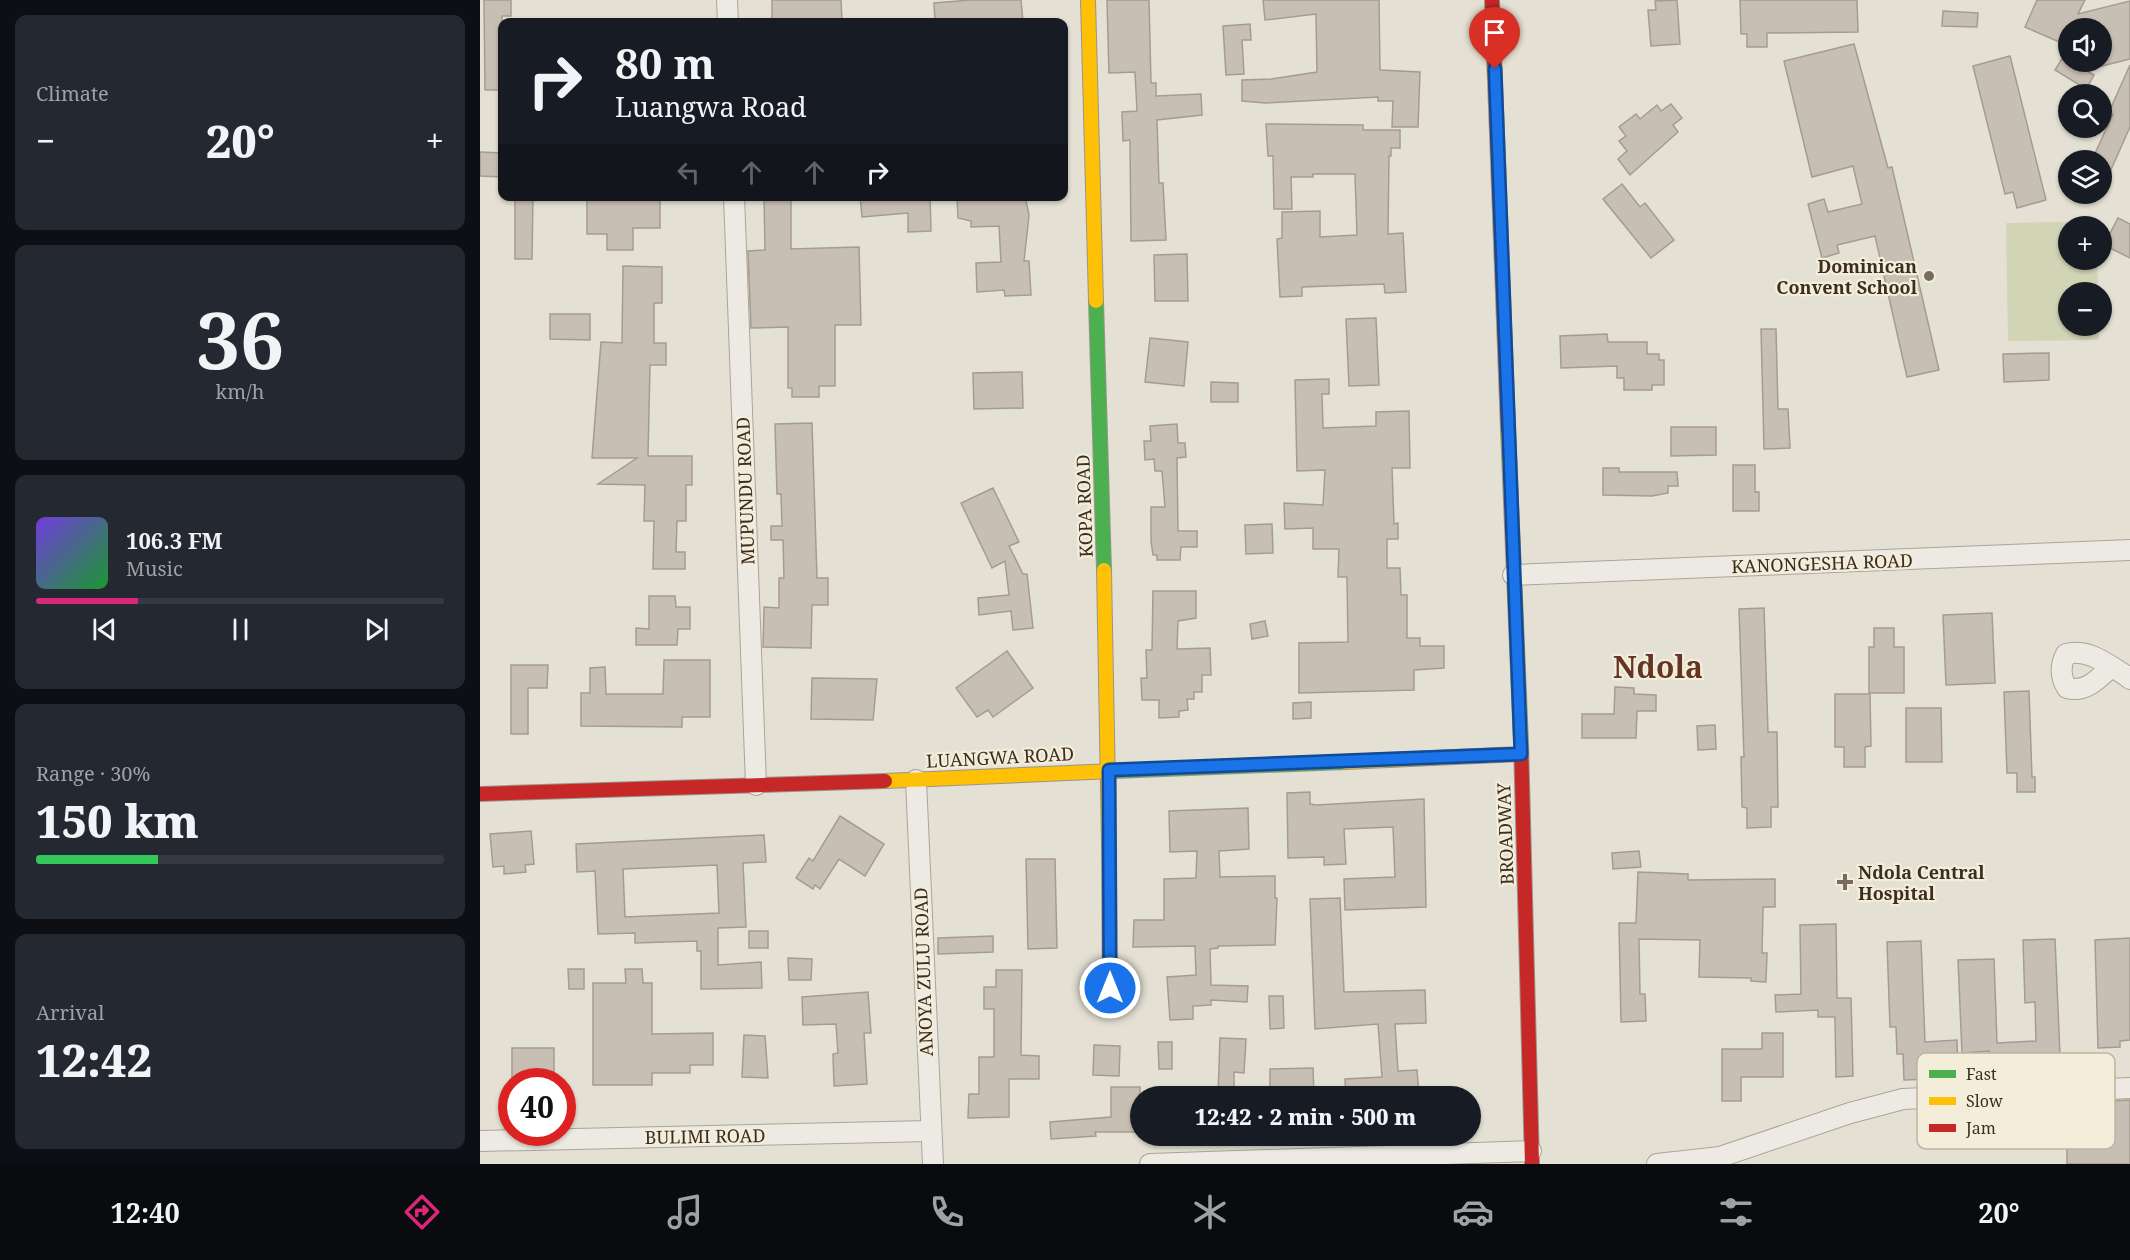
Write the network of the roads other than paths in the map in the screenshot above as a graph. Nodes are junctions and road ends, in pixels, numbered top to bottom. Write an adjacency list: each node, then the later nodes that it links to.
1 (727, 0): 4 (street)
2 (1088, 0): 11 (street, KOPA ROAD)
3 (1492, 0): 7 (street, BROADWAY)
4 (728, 18)
5 (734, 201): 13 (street, MUPUNDU ROAD)
6 (2130, 550): 7 (street, KANONGESHA ROAD)
7 (1514, 575): 10 (street, BROADWAY)
8 (2111, 667): 9 (street)
9 (2130, 679)
10 (1521, 754): 11 (street, LUANGWA ROAD); 21 (street, BROADWAY)
11 (1109, 770): 12 (street, LUANGWA ROAD); 15 (street, KOPA ROAD)
12 (916, 780): 13 (street, LUANGWA ROAD); 19 (street, ANOYA ZULU ROAD)
13 (756, 785): 14 (street, LUANGWA ROAD)
14 (480, 794)
15 (1110, 1010)
16 (2130, 1088): 17 (street)
17 (2115, 1089)
18 (1917, 1098): 22 (street)
19 (930, 1131): 20 (street, BULIMI ROAD); 23 (street, ANOYA ZULU ROAD)
20 (480, 1141)
21 (1531, 1157): 24 (street)
22 (1690, 1163): 25 (street)
23 (933, 1164)
24 (1150, 1164)
25 (1657, 1164)

